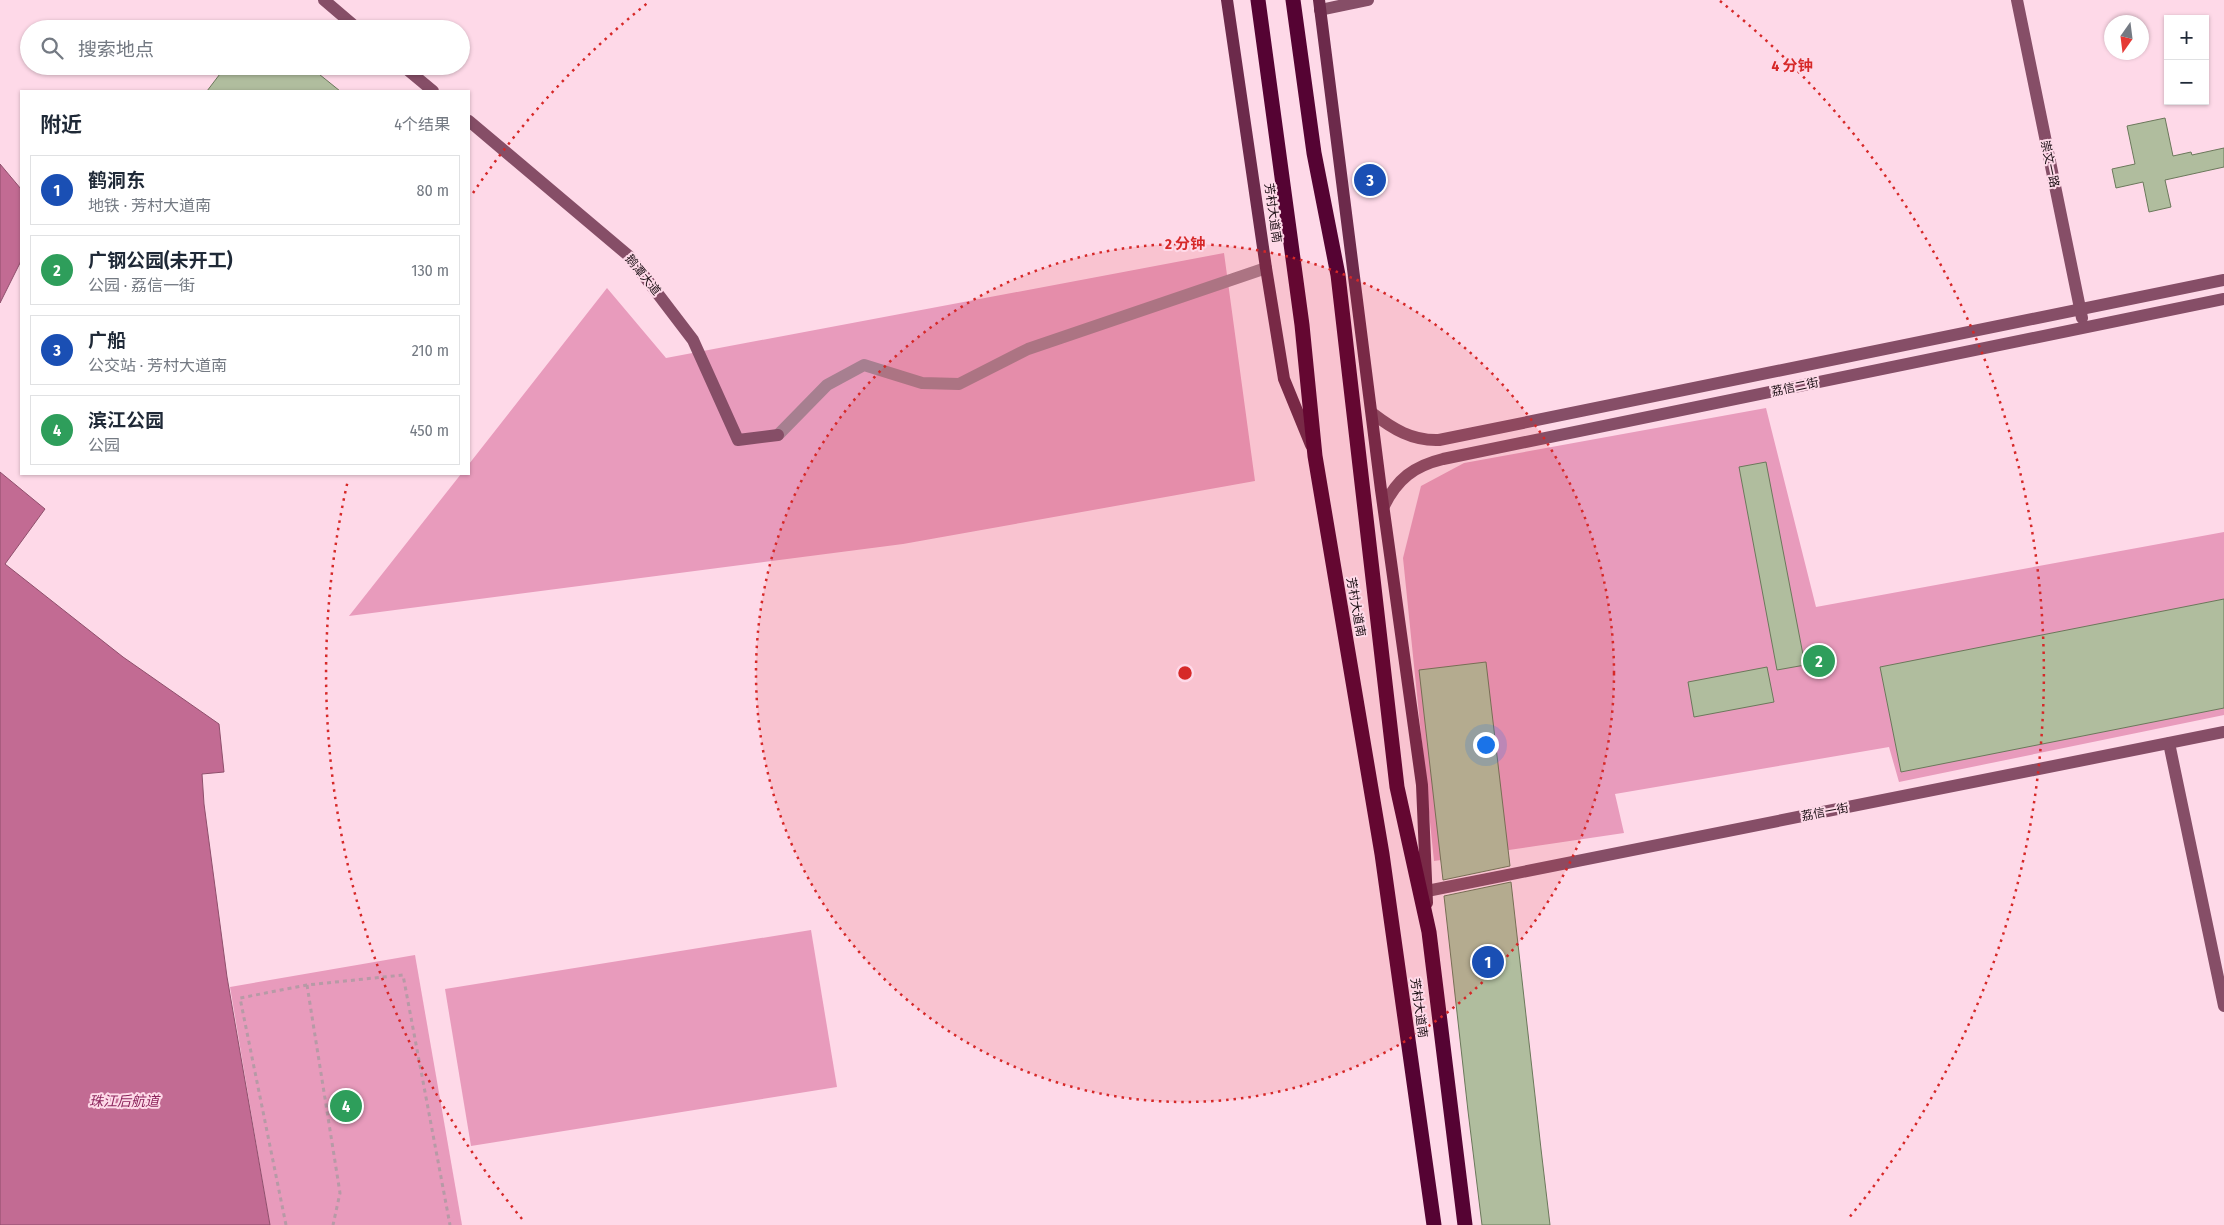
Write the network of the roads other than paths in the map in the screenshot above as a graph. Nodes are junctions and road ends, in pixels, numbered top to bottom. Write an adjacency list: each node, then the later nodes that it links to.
1 (324, 0): 8 (street)
2 (1227, 0): 12 (main road, 芳村大道南)
3 (1258, 0): 18 (highway)
4 (1293, 0): 23 (highway)
5 (1368, 0): 7 (street)
6 (2017, 0): 15 (street, 崇文一路)
7 (1319, 5): 17 (main road, 芳村大道南)
8 (347, 20)
9 (414, 75): 10 (street)
10 (432, 90)
11 (470, 123): 12 (street, 鹅潭大道)
12 (1266, 268): 18 (main road, 芳村大道南)
13 (2224, 280): 15 (street, 荔信二街)
14 (2224, 300): 16 (street, 荔信二街)
15 (2080, 310): 16 (street, 崇文一路); 17 (street, 荔信二街)
16 (2084, 328): 19 (street, 荔信二街)
17 (1372, 414): 19 (main road, 芳村大道南)
18 (1316, 456): 25 (highway, 芳村大道南)
19 (1384, 506): 22 (main road, 芳村大道南)
20 (2224, 732): 21 (street, 荔信一街)
21 (2169, 743): 22 (street, 荔信一街); 24 (street)
22 (1427, 891): 23 (main road, 芳村大道南)
23 (1428, 932): 26 (highway, 芳村大道南)
24 (2224, 1006)
25 (1434, 1225)
26 (1464, 1225)

